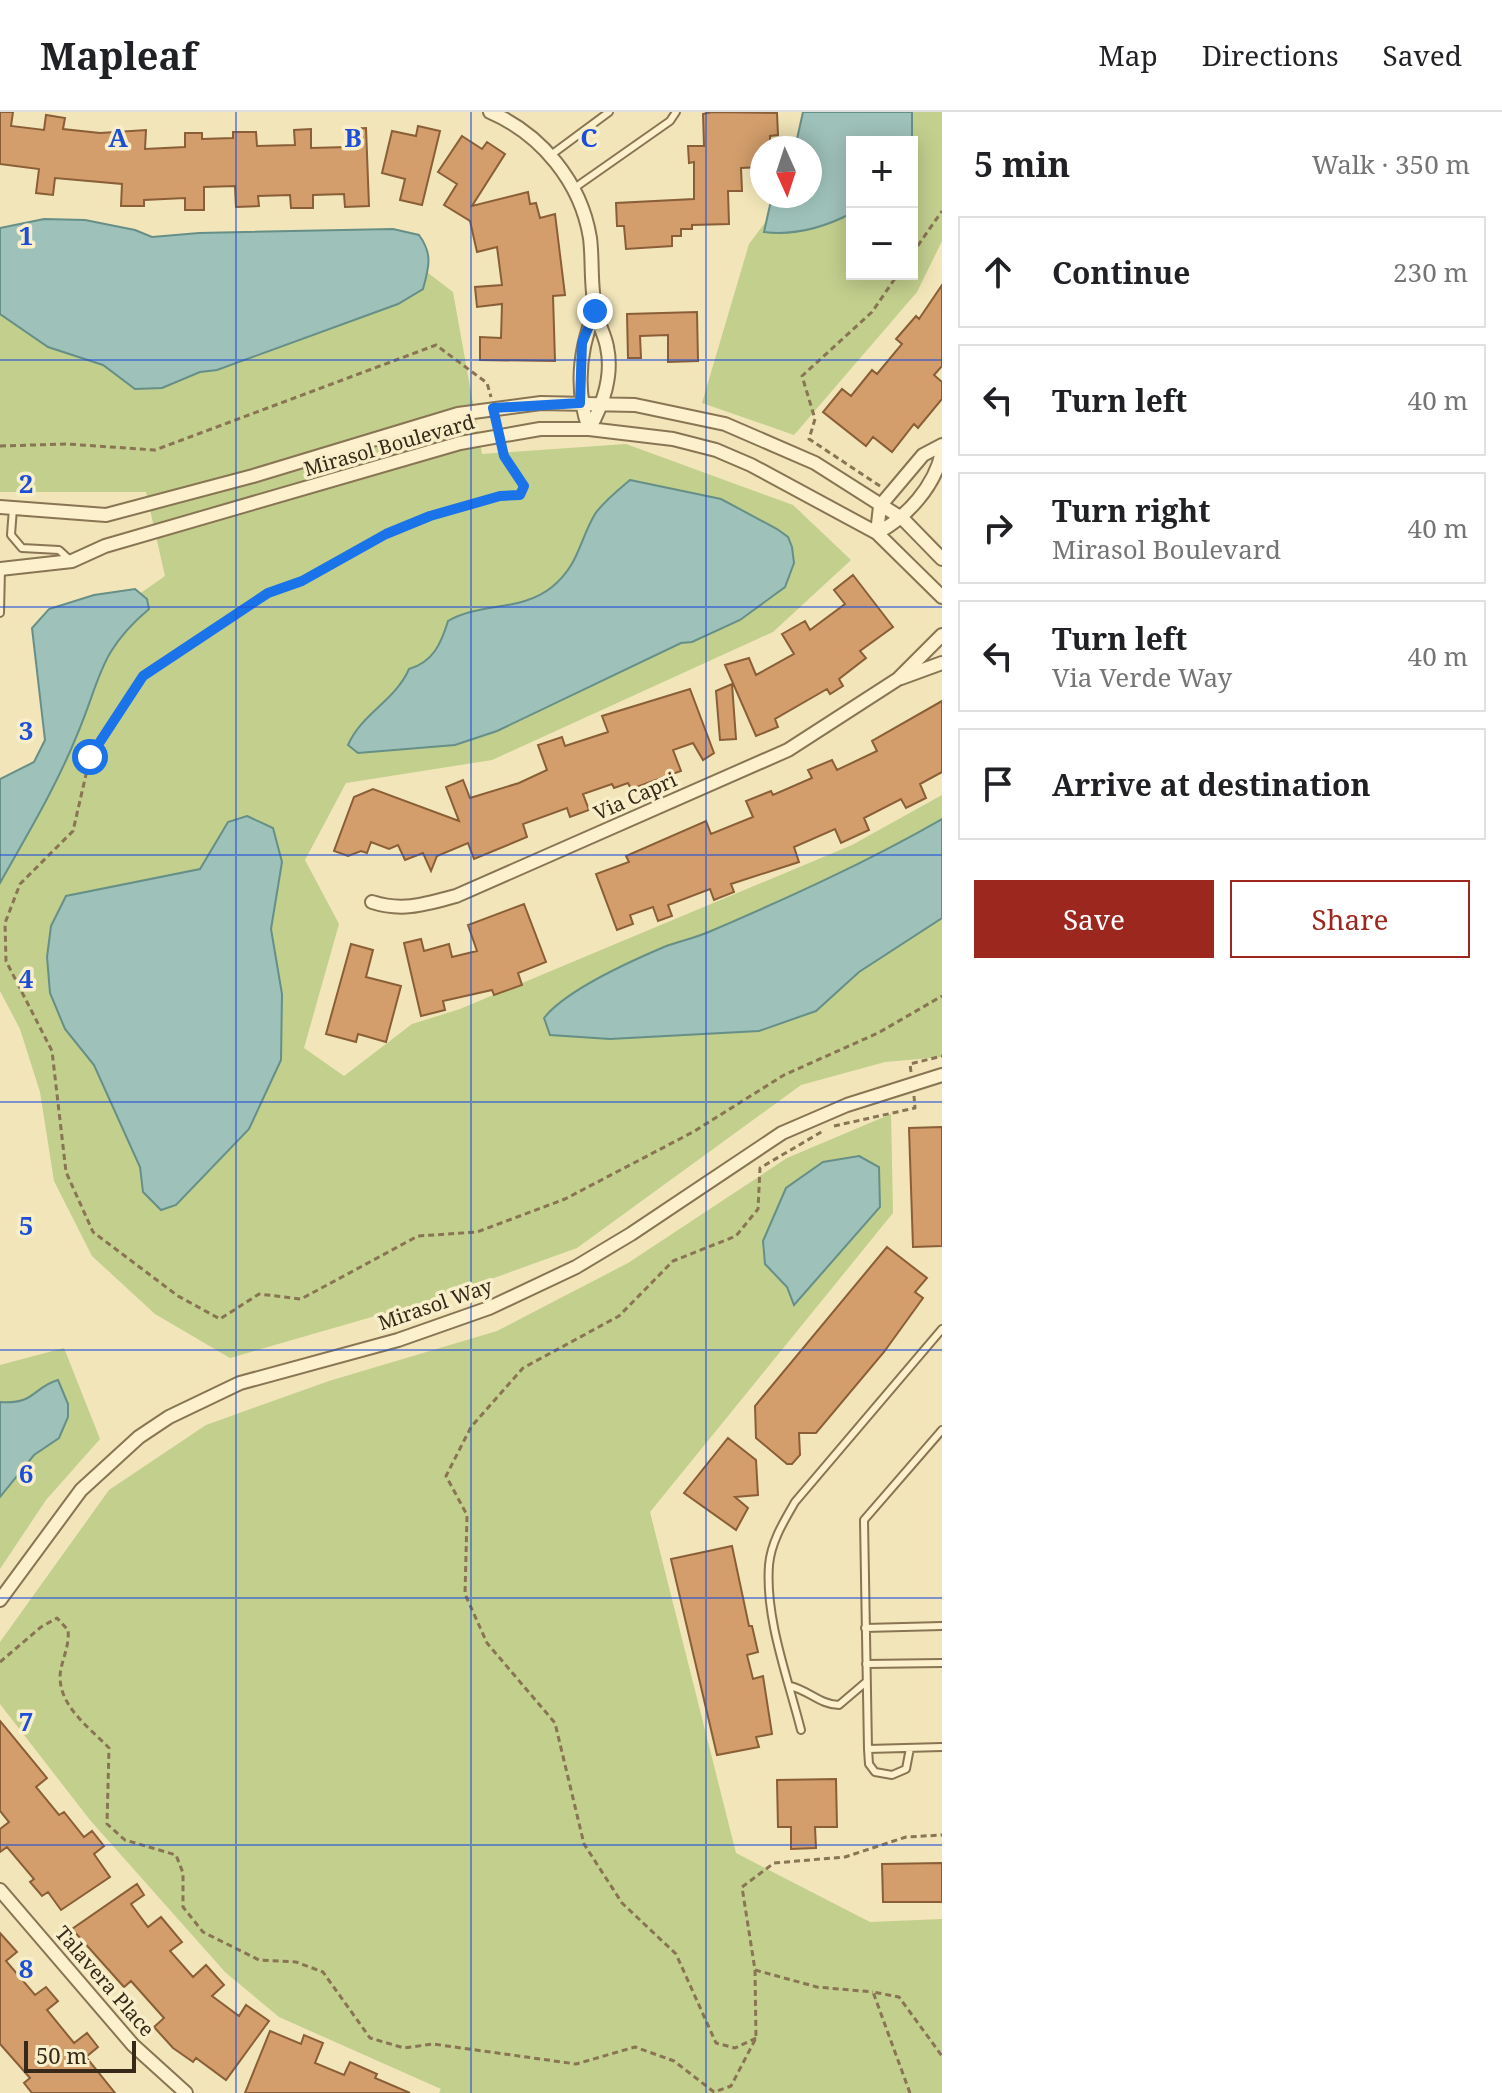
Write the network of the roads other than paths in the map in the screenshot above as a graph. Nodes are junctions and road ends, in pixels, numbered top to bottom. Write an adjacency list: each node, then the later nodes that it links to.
1 (490, 112): 4 (street)
2 (609, 112): 4 (lane)
3 (676, 112): 5 (lane)
4 (550, 155): 5 (street)
5 (573, 189): 6 (street)
6 (595, 311): 7 (street); 8 (street)
7 (580, 403): 8 (street, Mirasol Boulevard); 9 (street); 13 (street, Mirasol Boulevard)
8 (604, 404): 9 (street); 12 (street, Mirasol Boulevard)
9 (589, 429): 15 (street, Mirasol Boulevard); 17 (street, Mirasol Boulevard)
10 (942, 445): 12 (street)
11 (942, 452): 14 (street)
12 (880, 506): 14 (street, Mirasol Boulevard); 15 (street)
13 (7, 508): 17 (lane)
14 (903, 519): 15 (street); 16 (street, Mirasol Boulevard)
15 (877, 533): 19 (street, Mirasol Boulevard)
16 (942, 559)
17 (72, 561): 18 (street, Mirasol Boulevard)
18 (0, 569): 20 (lane)
19 (942, 597)
20 (0, 613)
21 (942, 635): 23 (street, Via Capri)
22 (942, 663): 23 (street, Via Capri)
23 (898, 679): 24 (street, Via Capri)
24 (372, 902)
25 (942, 1075): 26 (street, Mirasol Way)
26 (918, 1084): 27 (street, Mirasol Way); 30 (street, Mirasol Way)
27 (942, 1085)
28 (942, 1329): 36 (lane)
29 (942, 1430): 32 (lane)
30 (0, 1600)
31 (942, 1626): 32 (lane)
32 (865, 1628): 34 (lane)
33 (942, 1663): 34 (lane)
34 (866, 1664): 35 (lane)
35 (866, 1682): 36 (lane); 40 (lane)
36 (790, 1686): 37 (lane)
37 (801, 1730)
38 (942, 1747): 39 (lane)
39 (910, 1748): 40 (lane); 40 (lane)
40 (868, 1749)
41 (0, 1890): 42 (street, Talavera Place)
42 (186, 2093)

